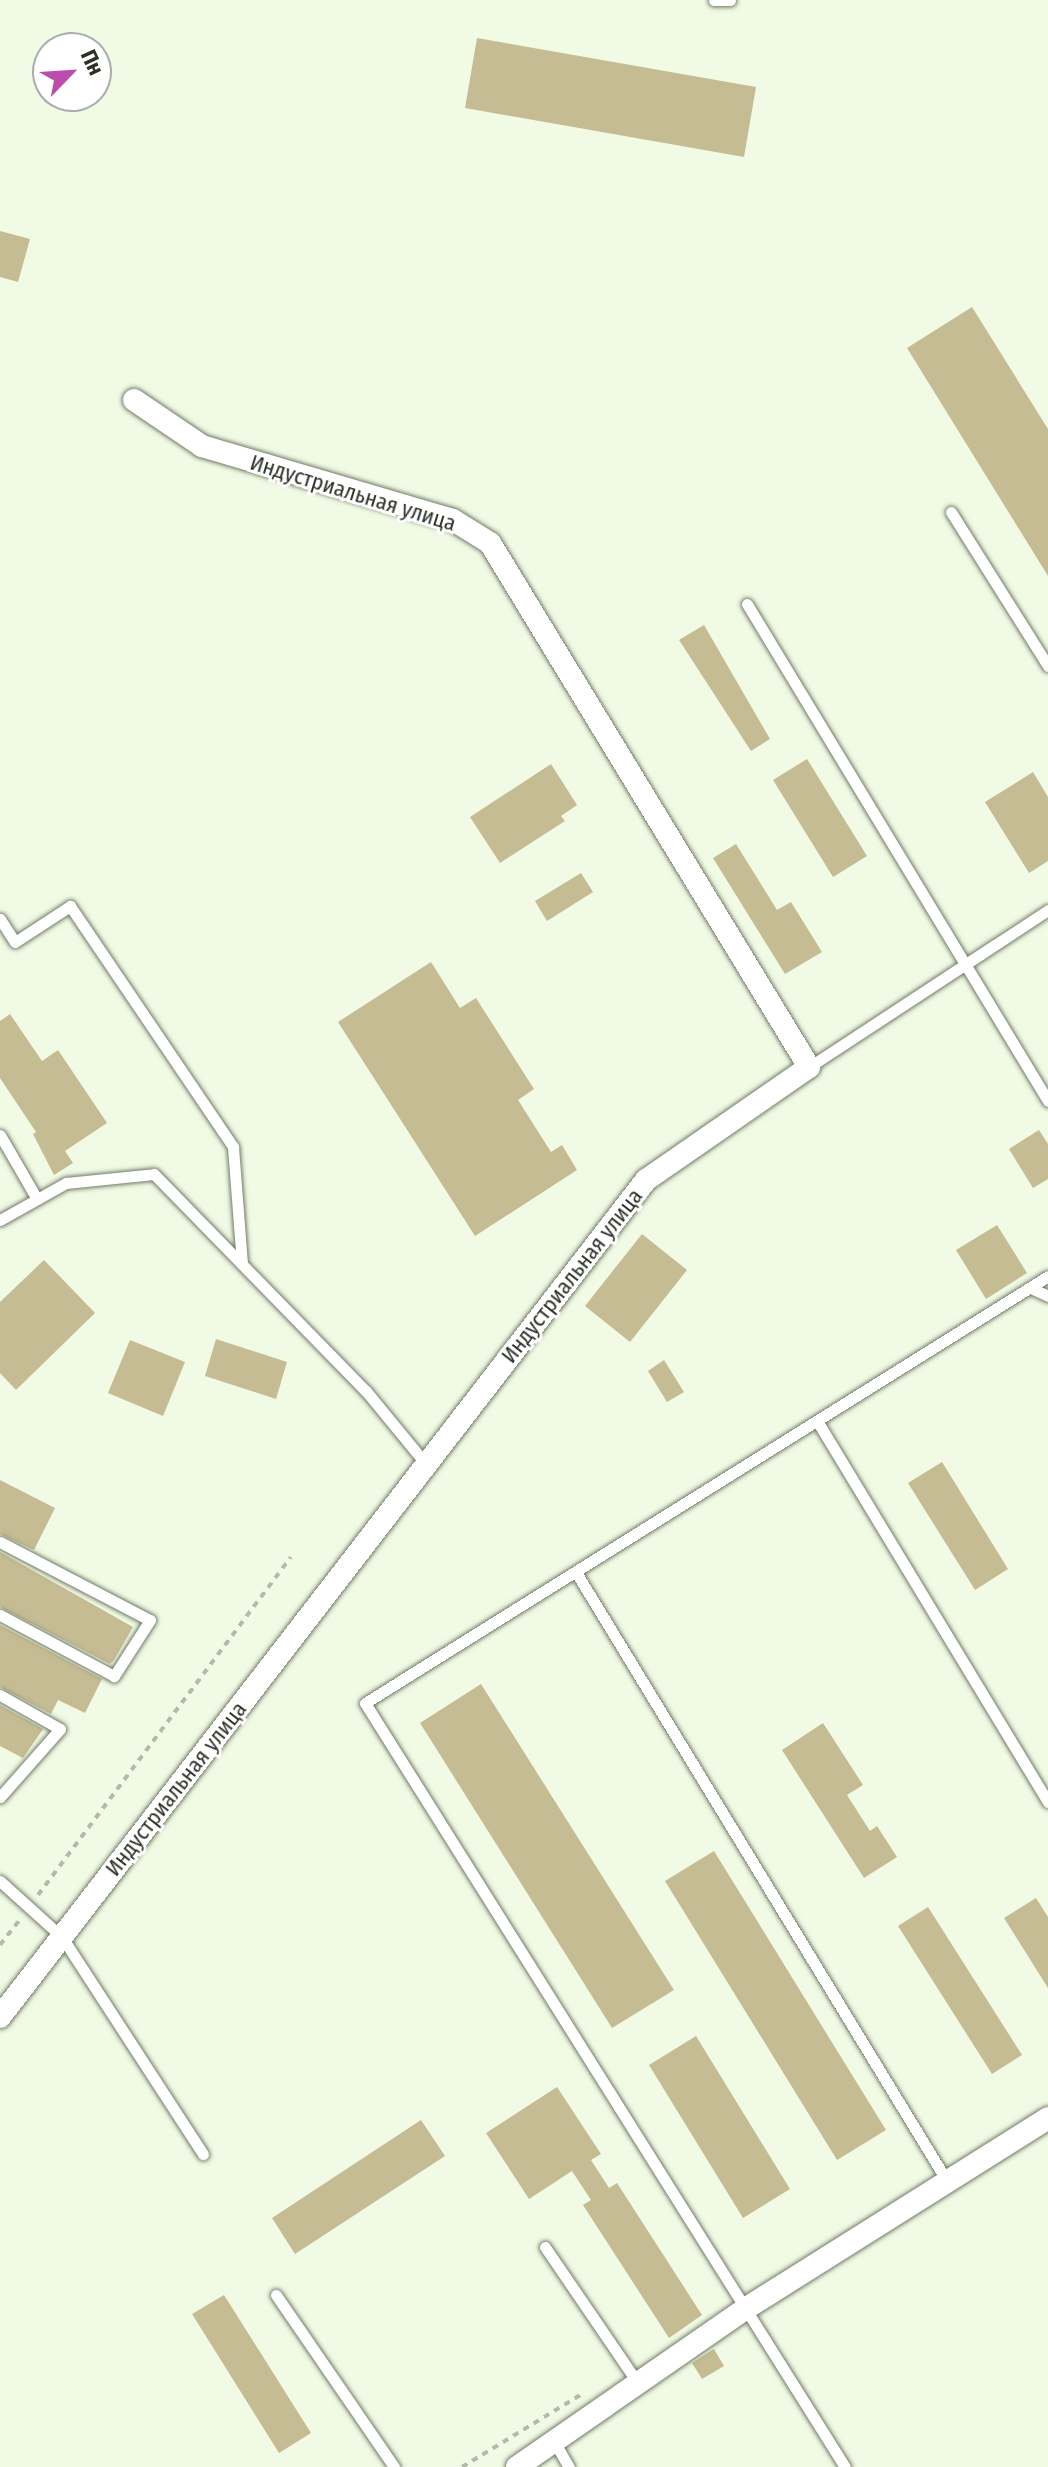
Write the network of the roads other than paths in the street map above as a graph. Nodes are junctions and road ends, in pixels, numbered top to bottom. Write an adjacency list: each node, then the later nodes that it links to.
1 (714, 0): 2 (lane)
2 (730, 0)
3 (134, 400): 10 (street, Индустриальная улица)
4 (951, 512): 6 (lane)
5 (747, 604): 9 (lane)
6 (1048, 666)
7 (1048, 910): 9 (lane)
8 (0, 919): 15 (lane)
9 (964, 964): 10 (lane); 11 (lane)
10 (809, 1067): 20 (street, Индустриальная улица)
11 (1048, 1101)
12 (0, 1135): 13 (lane)
13 (37, 1199): 14 (lane); 15 (lane)
14 (0, 1220)
15 (242, 1265): 20 (lane)
16 (1048, 1276): 17 (lane)
17 (1031, 1288): 18 (lane); 19 (lane)
18 (1048, 1296)
19 (819, 1424): 22 (lane); 26 (lane)
20 (426, 1464): 28 (street, Индустриальная улица)
21 (0, 1542): 23 (lane)
22 (577, 1574): 32 (lane); 35 (lane)
23 (0, 1615)
24 (0, 1695): 25 (lane)
25 (0, 1797)
26 (1048, 1802)
27 (0, 1881): 28 (lane)
28 (62, 1937): 29 (street, Индустриальная улица); 31 (lane)
29 (0, 2017)
30 (1048, 2118): 32 (street)
31 (203, 2154)
32 (947, 2181): 35 (street)
33 (545, 2247): 36 (lane)
34 (276, 2295): 38 (lane)
35 (745, 2309): 36 (street); 41 (lane)
36 (637, 2382): 37 (street)
37 (555, 2443): 39 (street); 40 (lane)
38 (394, 2467)
39 (517, 2467)
40 (569, 2467)
41 (845, 2467)

